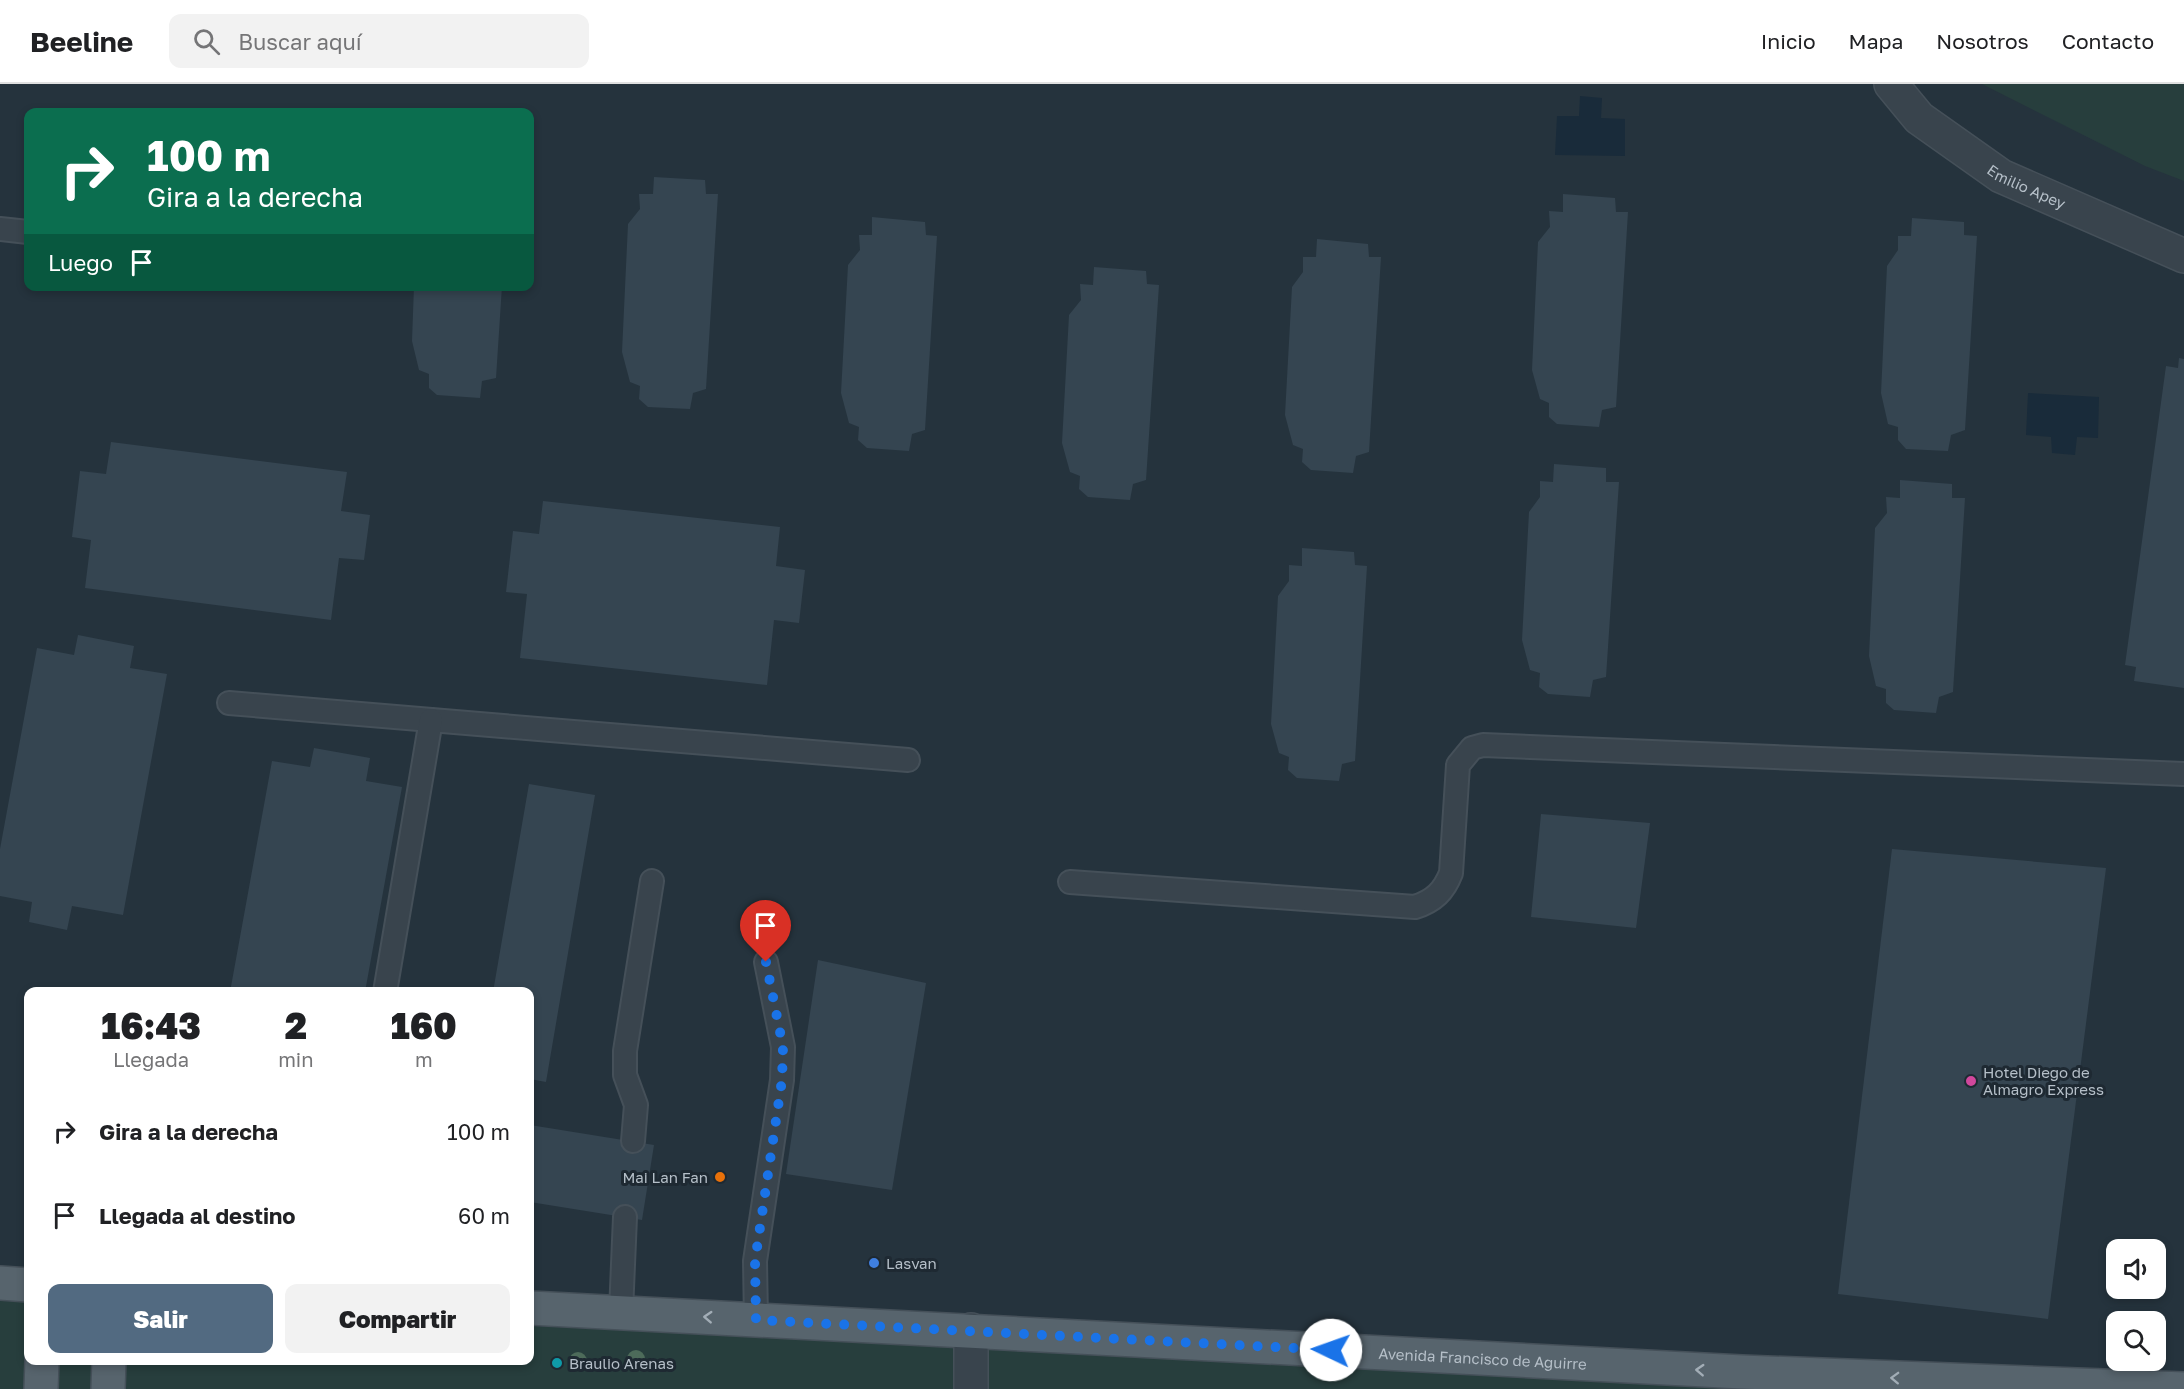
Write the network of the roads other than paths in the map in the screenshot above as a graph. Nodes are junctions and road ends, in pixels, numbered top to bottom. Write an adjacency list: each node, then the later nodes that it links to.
1 (1891, 84): 4 (street, Emilio Apey)
2 (0, 229): 3 (lane)
3 (24, 232)
4 (2184, 256)
5 (229, 703): 6 (lane)
6 (431, 720): 7 (lane); 12 (lane)
7 (908, 760)
8 (2184, 774): 10 (lane)
9 (652, 881): 13 (lane)
10 (1070, 882)
11 (766, 962): 19 (lane)
12 (386, 987)
13 (633, 1142)
14 (625, 1217): 18 (lane)
15 (0, 1283): 16 (main road)
16 (24, 1285)
17 (534, 1308): 18 (main road, Avenida Francisco de Aguirre)
18 (621, 1312): 19 (main road, Avenida Francisco de Aguirre, one-way to 18)
19 (756, 1320): 20 (main road, Avenida Francisco de Aguirre)
20 (971, 1330): 23 (main road, Avenida Francisco de Aguirre, one-way to 20); 26 (street)
21 (42, 1365): 24 (main road)
22 (109, 1365): 25 (main road)
23 (1743, 1381): 27 (main road, Avenida Francisco de Aguirre, one-way to 23)
24 (41, 1389)
25 (108, 1389)
26 (971, 1389)
27 (2184, 1389)

